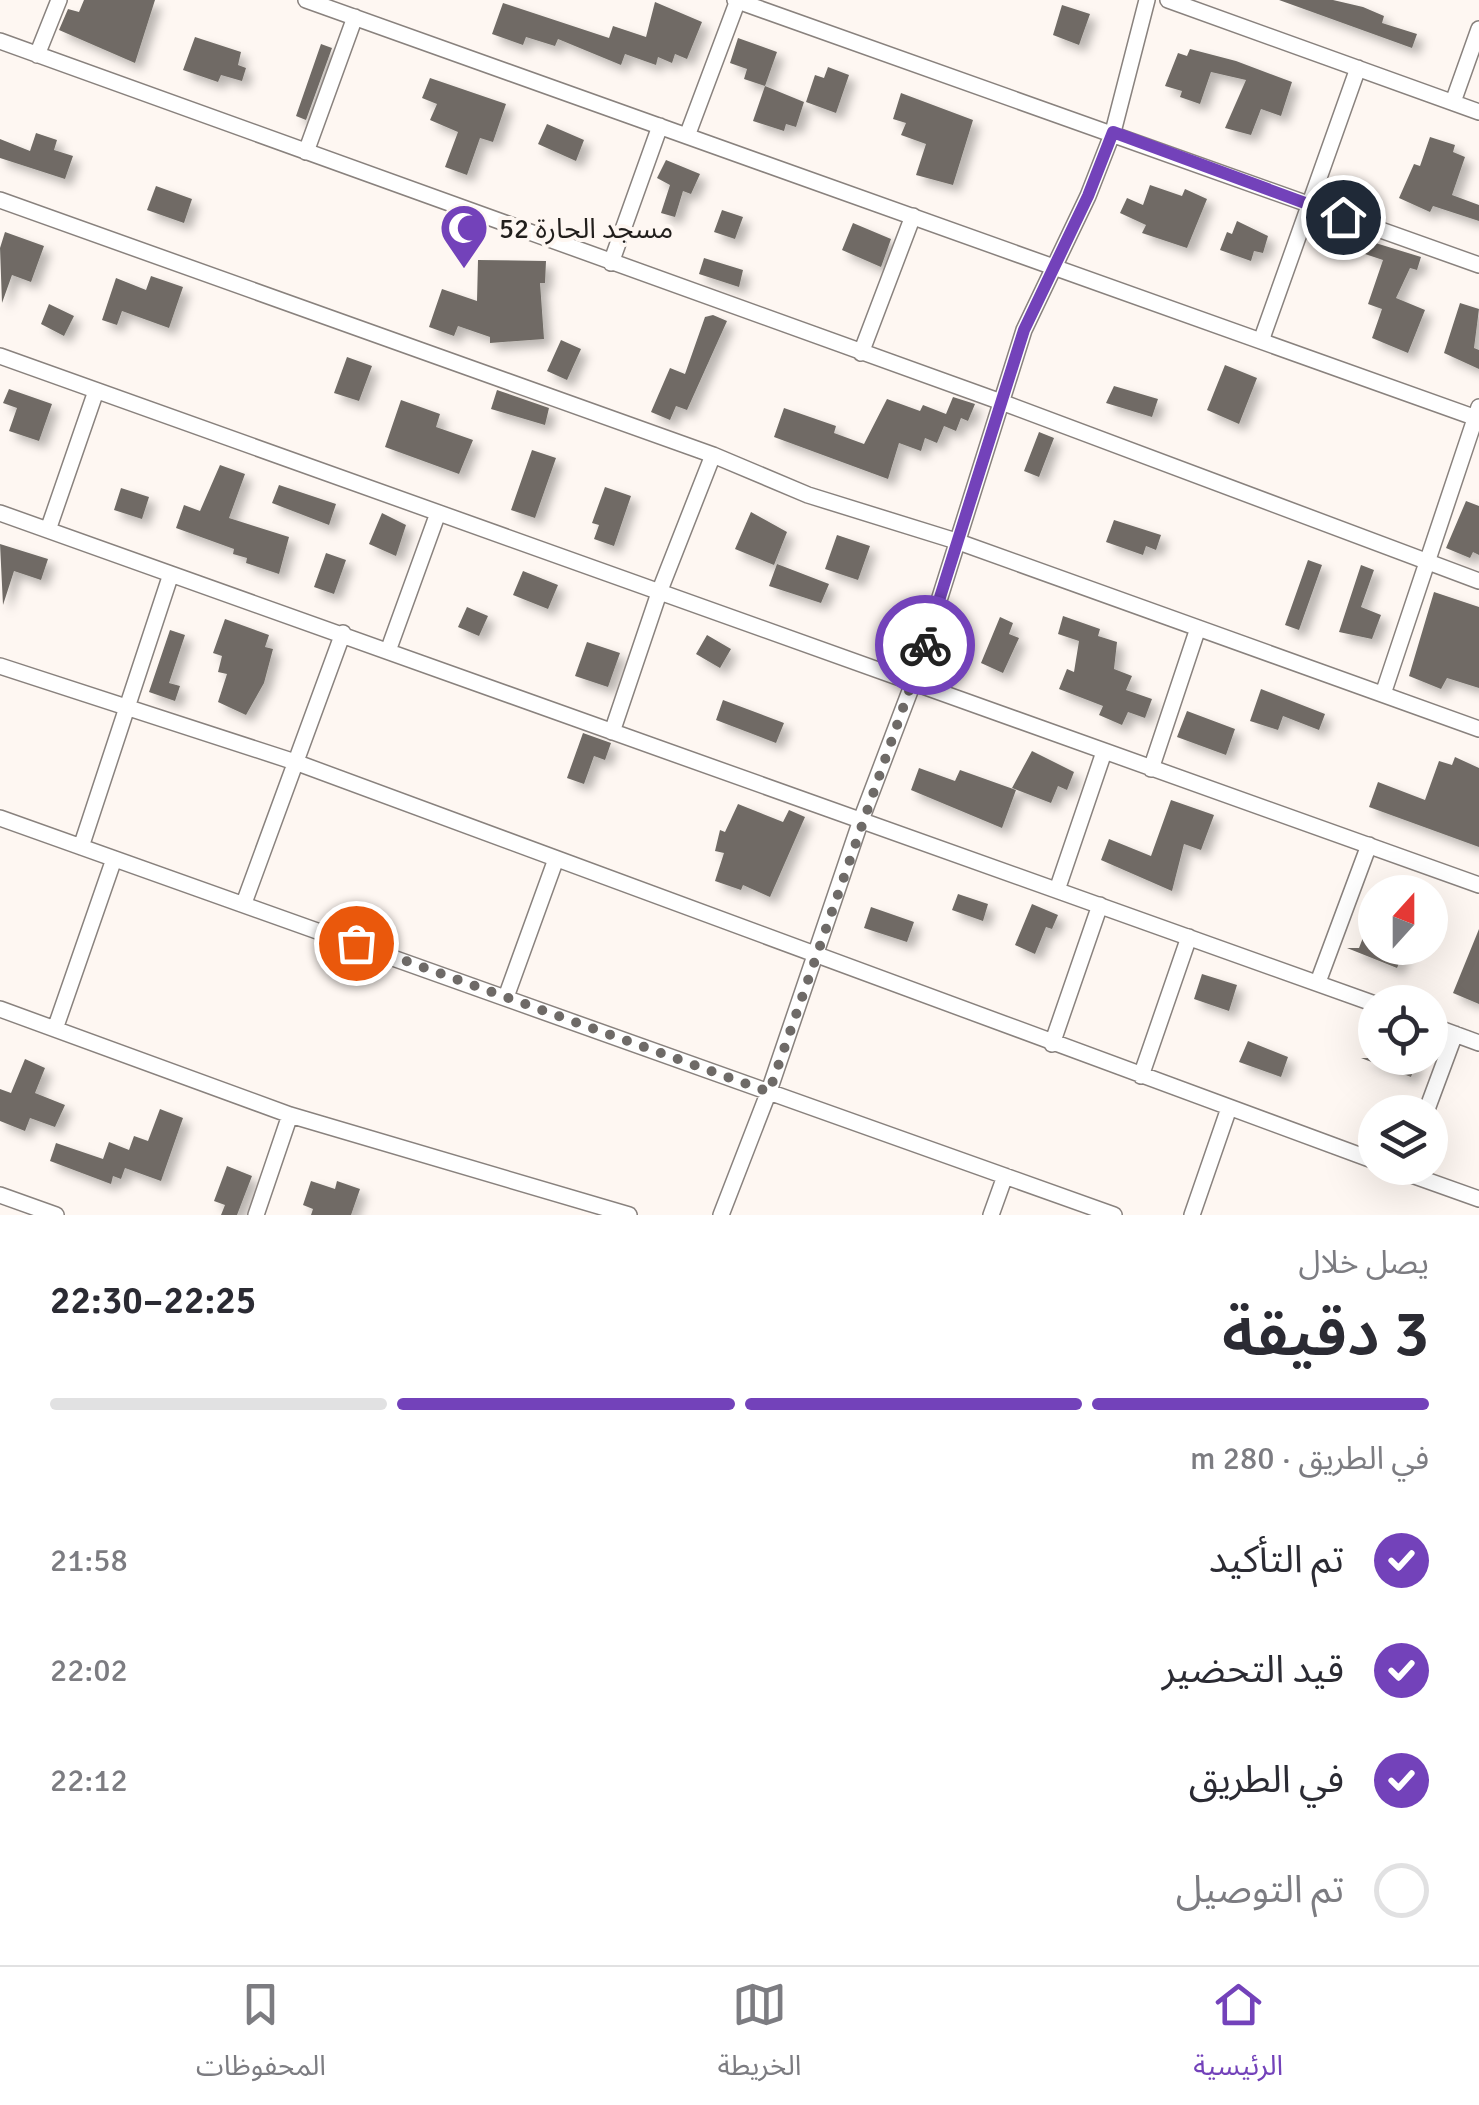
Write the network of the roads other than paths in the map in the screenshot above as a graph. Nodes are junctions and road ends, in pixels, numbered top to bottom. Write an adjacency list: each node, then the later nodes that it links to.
1 (59, 0): 9 (street)
2 (306, 0): 6 (street)
3 (736, 0): 14 (street); 15 (street)
4 (1147, 0): 14 (street)
5 (1168, 0): 10 (street)
6 (356, 18): 13 (street); 16 (street)
7 (1479, 29): 11 (street)
8 (0, 41): 9 (street)
9 (37, 55): 16 (street)
10 (1358, 68): 11 (street); 18 (street)
11 (1453, 102): 12 (street)
12 (1479, 112)
13 (660, 126): 15 (street); 20 (street)
14 (1113, 132): 18 (street); 22 (street)
15 (687, 136): 19 (street)
16 (306, 152): 20 (street)
17 (0, 200): 29 (street)
18 (1309, 205): 21 (street); 23 (street)
19 (913, 216): 22 (street); 24 (street)
20 (611, 263): 24 (street)
21 (1479, 265)
22 (1054, 266): 23 (street); 27 (street)
23 (1261, 342): 28 (street)
24 (861, 353): 27 (street)
25 (0, 356): 26 (street)
26 (96, 390): 31 (street); 32 (street)
27 (1004, 404): 33 (street); 34 (street)
28 (1478, 415): 34 (street)
29 (713, 455): 33 (street); 37 (street)
30 (0, 513): 32 (street)
31 (438, 513): 37 (street); 40 (street)
32 (48, 530): 35 (street)
33 (956, 540): 38 (street); 42 (street)
34 (1428, 564): 36 (street); 43 (street)
35 (170, 574): 39 (street); 44 (street)
36 (1479, 581)
37 (660, 590): 42 (street); 46 (street)
38 (1198, 628): 43 (street); 49 (street)
39 (343, 633): 40 (street); 48 (street)
40 (388, 651): 46 (street)
41 (0, 666): 44 (street)
42 (914, 684): 47 (street); 51 (street)
43 (1383, 694): 45 (street)
44 (125, 708): 48 (street); 53 (street)
45 (1479, 728)
46 (612, 732): 51 (street)
47 (1104, 752): 49 (street); 57 (street)
48 (294, 762): 55 (street); 58 (street)
49 (1152, 768): 52 (street)
50 (0, 818): 53 (street)
51 (862, 820): 57 (street); 61 (street)
52 (1369, 845): 56 (street); 62 (street)
53 (81, 846): 54 (street)
54 (114, 859): 58 (street); 66 (street)
55 (556, 859): 61 (street); 63 (street)
56 (1479, 885)
57 (1057, 890): 59 (street)
58 (244, 903): 63 (street)
59 (1100, 906): 60 (street); 70 (street)
60 (1188, 937): 62 (street); 71 (street)
61 (818, 957): 70 (street); 72 (street)
62 (1318, 982): 64 (street)
63 (506, 997): 72 (street)
64 (1358, 997)
65 (0, 1010): 66 (street)
66 (55, 1029): 75 (street)
67 (1448, 1031): 68 (street)
68 (1455, 1034): 69 (street); 73 (street)
69 (1479, 1042)
70 (1052, 1044): 71 (street)
71 (1141, 1076): 74 (street)
72 (769, 1092): 77 (street); 85 (street)
73 (1432, 1095)
74 (1228, 1108): 76 (street); 88 (street)
75 (290, 1115): 83 (street); 84 (street)
76 (1358, 1155)
77 (1005, 1176): 86 (street); 87 (street)
78 (1443, 1185): 80 (street)
79 (0, 1195): 81 (street)
80 (1479, 1199)
81 (35, 1212): 82 (street)
82 (56, 1215)
83 (256, 1215)
84 (629, 1215)
85 (720, 1215)
86 (991, 1215)
87 (1114, 1215)
88 (1192, 1215)

